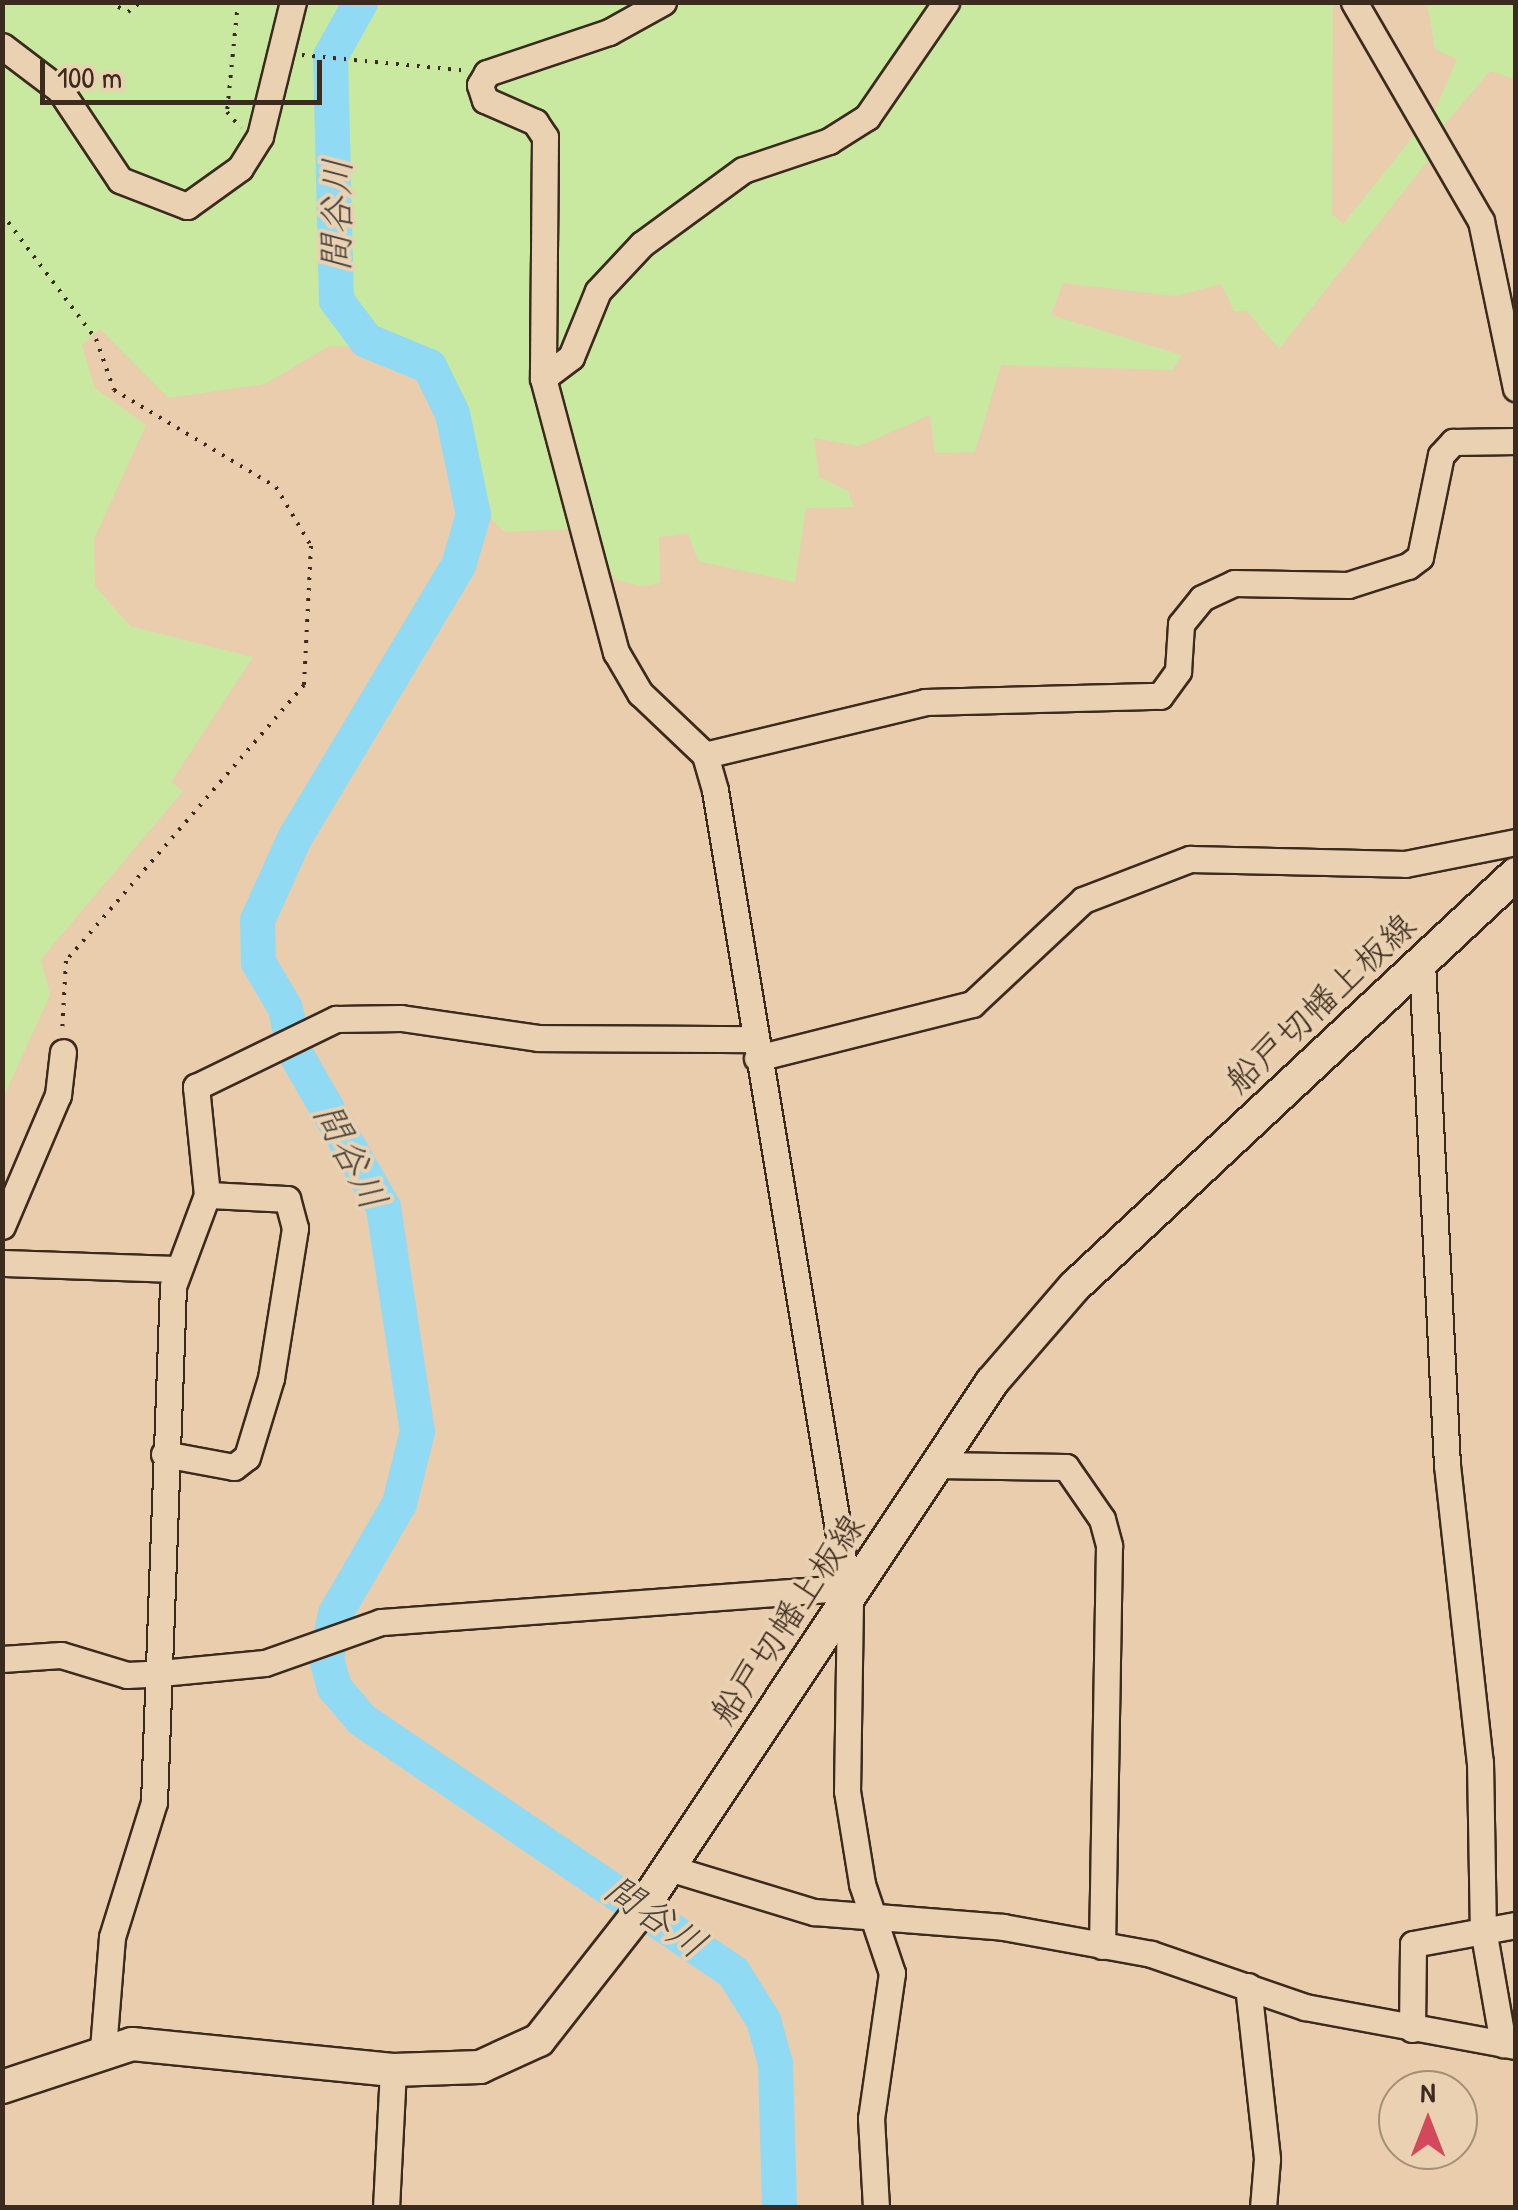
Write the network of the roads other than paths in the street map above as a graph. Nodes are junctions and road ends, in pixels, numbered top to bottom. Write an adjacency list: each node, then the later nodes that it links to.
1 (293, 2): 5 (street)
2 (663, 2): 7 (street)
3 (946, 2): 7 (street)
4 (1354, 2): 6 (street)
5 (2, 46)
6 (1506, 297): 8 (street)
7 (543, 378): 10 (street)
8 (1516, 388)
9 (1516, 441): 10 (street)
10 (705, 755): 14 (street)
11 (1516, 842): 14 (street)
12 (1516, 874): 13 (main road, 船戸切幡上板線)
13 (1422, 964): 21 (main road, 船戸切幡上板線); 28 (street)
14 (756, 1048): 16 (street); 22 (street)
15 (63, 1052): 17 (street)
16 (207, 1195): 19 (street); 20 (street)
17 (2, 1226)
18 (2, 1263): 19 (street)
19 (177, 1269): 20 (street)
20 (164, 1454): 24 (street)
21 (936, 1465): 22 (main road, 船戸切幡上板線); 29 (street)
22 (848, 1594): 24 (street); 25 (main road, 船戸切幡上板線); 26 (street)
23 (2, 1658): 24 (street)
24 (161, 1673): 33 (street)
25 (669, 1868): 26 (street); 34 (main road, 船戸切幡上板線)
26 (876, 1917): 29 (street); 37 (street)
27 (1516, 1925): 28 (street)
28 (1483, 1929): 31 (street); 32 (street)
29 (1102, 1946): 30 (street)
30 (1248, 1986): 31 (street); 38 (street)
31 (1412, 2029): 32 (street)
32 (1509, 2044)
33 (103, 2050): 34 (main road, 船戸切幡上板線); 35 (main road, 船戸切幡上板線)
34 (393, 2070): 36 (street)
35 (2, 2088)
36 (386, 2208)
37 (876, 2208)
38 (1263, 2208)

